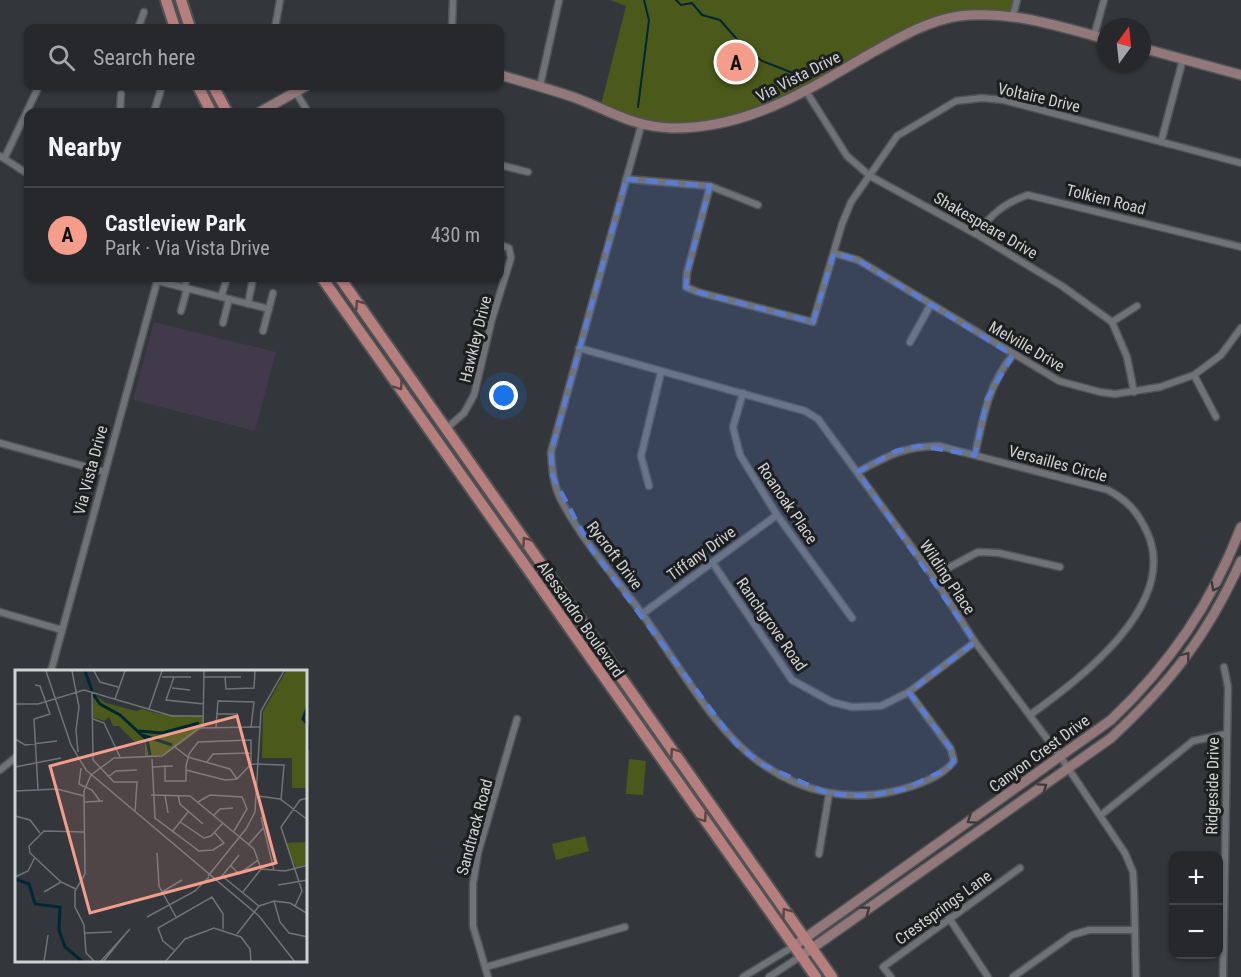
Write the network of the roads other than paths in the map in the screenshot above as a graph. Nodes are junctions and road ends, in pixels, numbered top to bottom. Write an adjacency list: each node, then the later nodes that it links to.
1 (166, 0): 11 (main road)
2 (181, 0): 12 (main road)
3 (280, 0): 13 (street)
4 (453, 0): 14 (street)
5 (559, 0): 21 (street)
6 (1017, 0): 9 (street)
7 (1104, 0): 15 (street)
8 (144, 12): 10 (street)
9 (1013, 16): 15 (main road, Via Vista Drive); 28 (main road, Via Vista Drive)
10 (140, 24)
11 (174, 24)
12 (189, 24)
13 (276, 24)
14 (452, 24)
15 (1094, 36): 16 (main road, Via Vista Drive)
16 (1097, 37)
17 (1151, 50): 18 (main road)
18 (1183, 59): 19 (main road); 39 (street)
19 (1241, 75)
20 (504, 76): 21 (main road, Via Vista Drive)
21 (540, 86): 38 (main road, Via Vista Drive)
22 (37, 90): 30 (street)
23 (161, 90): 32 (street)
24 (200, 90): 33 (main road)
25 (215, 90): 34 (main road)
26 (291, 90): 35 (main road)
27 (295, 90): 36 (street)
28 (806, 91): 38 (main road, Via Vista Drive); 45 (street, Shakespeare Drive)
29 (122, 94): 31 (street)
30 (28, 108)
31 (120, 108)
32 (155, 108)
33 (209, 108)
34 (225, 108)
35 (266, 108)
36 (306, 108)
37 (24, 115): 40 (street)
38 (641, 126): 46 (street, Rycroft Drive)
39 (1161, 142): 41 (street, Voltaire Drive); 45 (street, Voltaire Drive)
40 (2, 157): 43 (street)
41 (1241, 163)
42 (504, 166): 44 (street)
43 (24, 171)
44 (528, 172)
45 (870, 176): 49 (street, Shakespeare Drive); 52 (street, Voltaire Drive)
46 (626, 179): 47 (street); 76 (street, Rycroft Drive)
47 (710, 186): 48 (street); 52 (street, Voltaire Drive)
48 (758, 205)
49 (976, 234): 51 (street, Tolkien Road); 71 (street, Shakespeare Drive)
50 (504, 247): 53 (street, Hawkley Drive)
51 (1241, 247)
52 (834, 253): 67 (street, Melville Drive)
53 (504, 280)
54 (157, 282): 86 (street, Via Vista Drive)
55 (167, 282): 62 (street)
56 (187, 282): 62 (street)
57 (225, 282): 64 (street)
58 (254, 282): 66 (street)
59 (325, 282): 118 (main road, Alessandro Boulevard, one-way to 118)
60 (343, 282): 83 (main road, Alessandro Boulevard, one-way to 60)
61 (504, 282): 83 (street, Hawkley Drive)
62 (186, 288): 64 (street); 70 (street)
63 (273, 293): 69 (street)
64 (221, 297): 65 (street)
65 (229, 299): 66 (street); 72 (street)
66 (248, 304): 69 (street)
67 (931, 304): 75 (street); 77 (street, Melville Drive)
68 (1137, 306): 71 (street)
69 (269, 309): 74 (street)
70 (181, 311)
71 (1112, 322): 80 (street, Shakespeare Drive)
72 (223, 323)
73 (1241, 328): 79 (street, Melville Drive)
74 (263, 332)
75 (910, 342)
76 (579, 348): 78 (street, Wilding Place); 96 (street, Rycroft Drive)
77 (1013, 355): 80 (street, Melville Drive); 85 (street)
78 (661, 372): 81 (street, Wilding Place); 88 (street)
79 (1194, 375): 80 (street, Melville Drive); 82 (street)
80 (1134, 392)
81 (743, 393): 87 (street, Wilding Place); 89 (street, Roanoak Place)
82 (1216, 417)
83 (447, 428): 117 (main road, Alessandro Boulevard, one-way to 83)
84 (0, 444): 86 (street)
85 (975, 455): 87 (street, Versailles Circle); 103 (street, Versailles Circle)
86 (105, 472): 98 (street, Via Vista Drive)
87 (858, 472): 94 (street, Wilding Place)
88 (650, 486)
89 (777, 515): 92 (street, Tiffany Drive); 97 (street, Roanoak Place)
90 (1240, 532): 106 (main road, Canyon Crest Drive, one-way to 106)
91 (1241, 561): 108 (main road, Canyon Crest Drive, one-way to 91)
92 (712, 562): 96 (street, Tiffany Drive); 102 (street, Ranchgrove Road)
93 (1060, 567): 94 (street)
94 (933, 576): 99 (street, Wilding Place)
95 (0, 612): 98 (street)
96 (642, 614): 110 (street, Rycroft Drive)
97 (852, 618)
98 (62, 630): 101 (street, Via Vista Drive)
99 (975, 642): 102 (street, Ranchgrove Road); 103 (street, Wilding Place)
100 (1224, 667): 105 (street, Ridgeside Drive)
101 (51, 670)
102 (909, 692): 110 (street, Rycroft Drive)
103 (1030, 715): 106 (street, Wilding Place)
104 (517, 719): 120 (street, Sandtrack Road)
105 (1226, 734): 111 (street); 130 (street, Ridgeside Drive)
106 (1060, 756): 108 (street, Wilding Place); 117 (main road, Canyon Crest Drive, one-way to 117)
107 (15, 758): 109 (street)
108 (1069, 769): 111 (street, Wilding Place); 117 (main road, Canyon Crest Drive, one-way to 108)
109 (0, 770)
110 (829, 794): 112 (street)
111 (1101, 815): 116 (street, Wilding Place)
112 (819, 854)
113 (1020, 868): 114 (street, Crestsprings Lane)
114 (949, 918): 126 (street, Crestsprings Lane); 127 (street)
115 (625, 927): 120 (street)
116 (1135, 930): 128 (street); 129 (street, Wilding Place)
117 (809, 944): 118 (main road, Canyon Crest Drive); 119 (main road, Canyon Crest Drive); 125 (main road, Alessandro Boulevard)
118 (794, 946): 119 (main road, Alessandro Boulevard); 122 (street)
119 (801, 956): 123 (street); 124 (main road, Alessandro Boulevard)
120 (486, 968): 121 (street, Sandtrack Road)
121 (488, 977)
122 (743, 977)
123 (770, 977)
124 (816, 977)
125 (832, 977)
126 (891, 977)
127 (988, 977)
128 (1013, 977)
129 (1136, 977)
130 (1223, 977)

